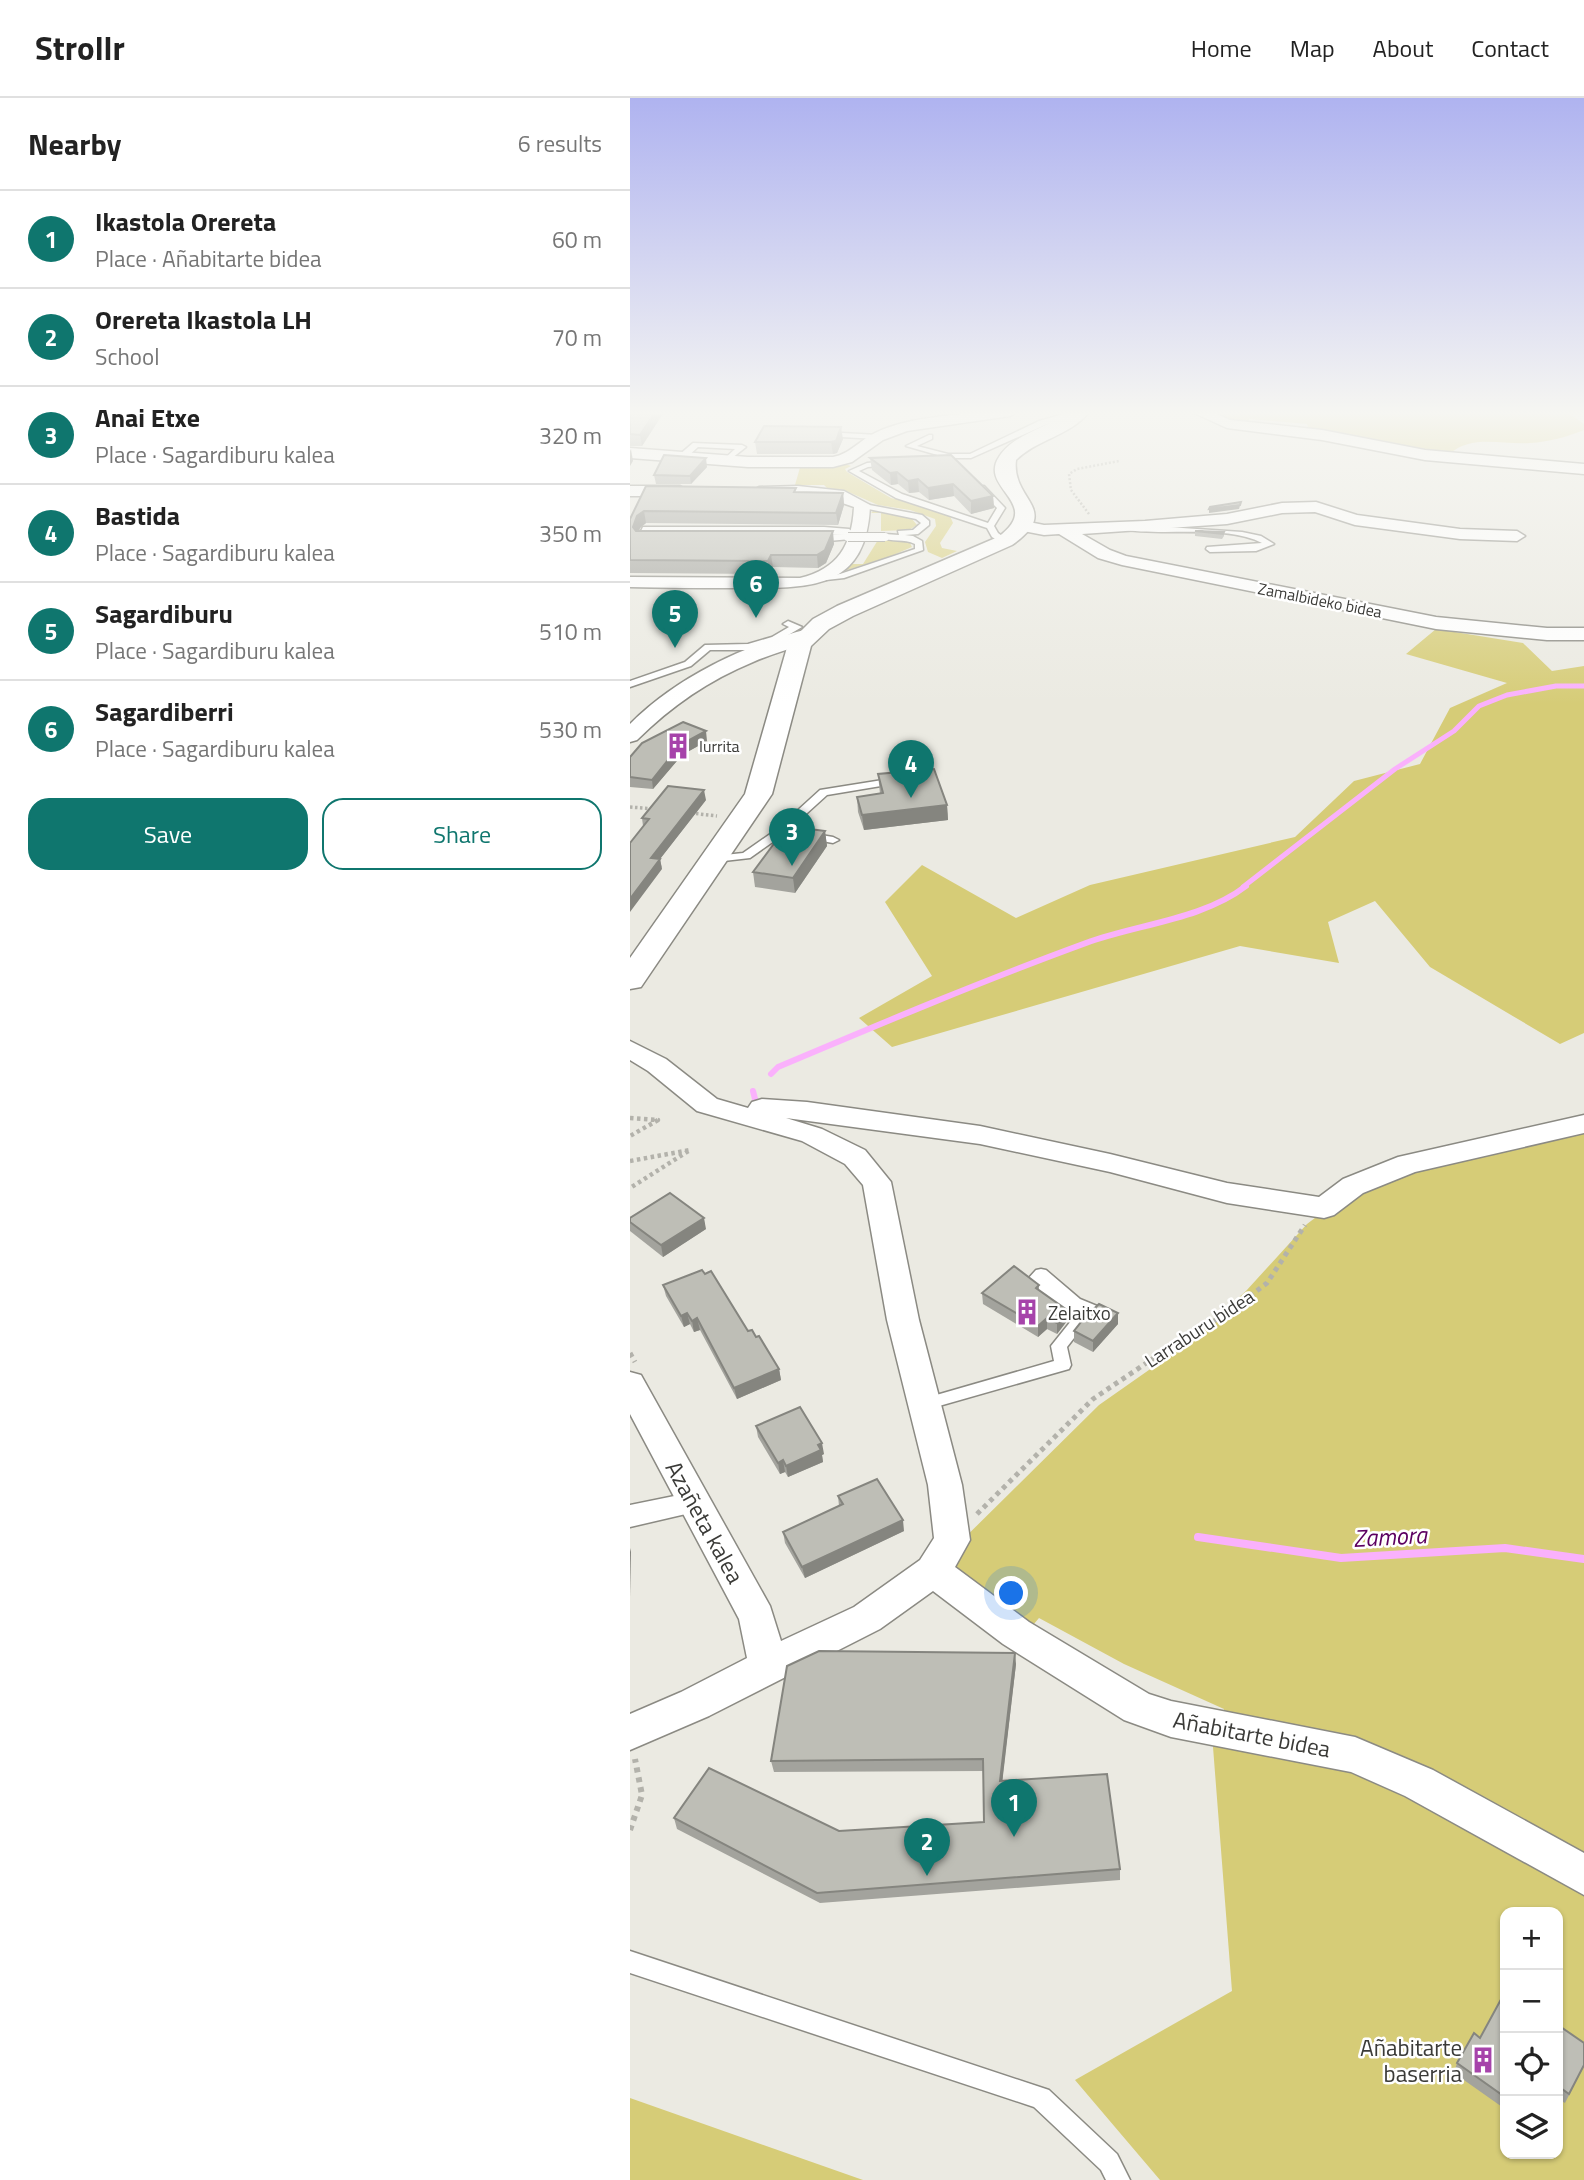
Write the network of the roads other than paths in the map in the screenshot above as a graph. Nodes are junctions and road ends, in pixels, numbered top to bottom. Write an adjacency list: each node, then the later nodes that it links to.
1 (862, 509): 16 (street)
2 (882, 509): 13 (lane)
3 (934, 509): 11 (lane)
4 (1001, 509): 11 (lane)
5 (1024, 509): 8 (street)
6 (1276, 509): 9 (street, Zamalbideko bidea)
7 (1325, 509): 14 (street, Zamalbideko bidea)
8 (1024, 526): 10 (street, Zamalbideko bidea); 11 (street)
9 (1121, 527): 10 (street, Zamalbideko bidea); 15 (lane)
10 (1064, 530): 18 (street, Zamalbideko bidea)
11 (997, 533): 19 (street)
12 (832, 535): 12 (lane); 13 (lane, bridge)
13 (885, 535): 16 (lane)
14 (1517, 536)
15 (1210, 549)
16 (820, 579): 17 (street)
17 (630, 582)
18 (1584, 634)
19 (795, 647): 20 (street); 20 (street); 26 (street)
20 (752, 655): 21 (lane); 22 (street)
21 (631, 684)
22 (630, 736)
23 (902, 781): 24 (lane)
24 (780, 832): 25 (lane); 26 (lane)
25 (833, 841)
26 (715, 859): 27 (street)
27 (630, 980)
28 (630, 1049): 29 (street)
29 (707, 1105): 30 (street); 33 (street)
30 (1584, 1124)
31 (1091, 1310): 33 (lane)
32 (633, 1374): 34 (street, Azañeta kalea)
33 (925, 1404): 36 (street)
34 (694, 1503): 35 (street); 37 (street, Azañeta kalea)
35 (630, 1516)
36 (942, 1555): 37 (street); 39 (street, Añabitarte bidea)
37 (767, 1666): 38 (street)
38 (631, 1742)
39 (1584, 1875)
40 (630, 1962): 41 (lane)
41 (1118, 2180)

